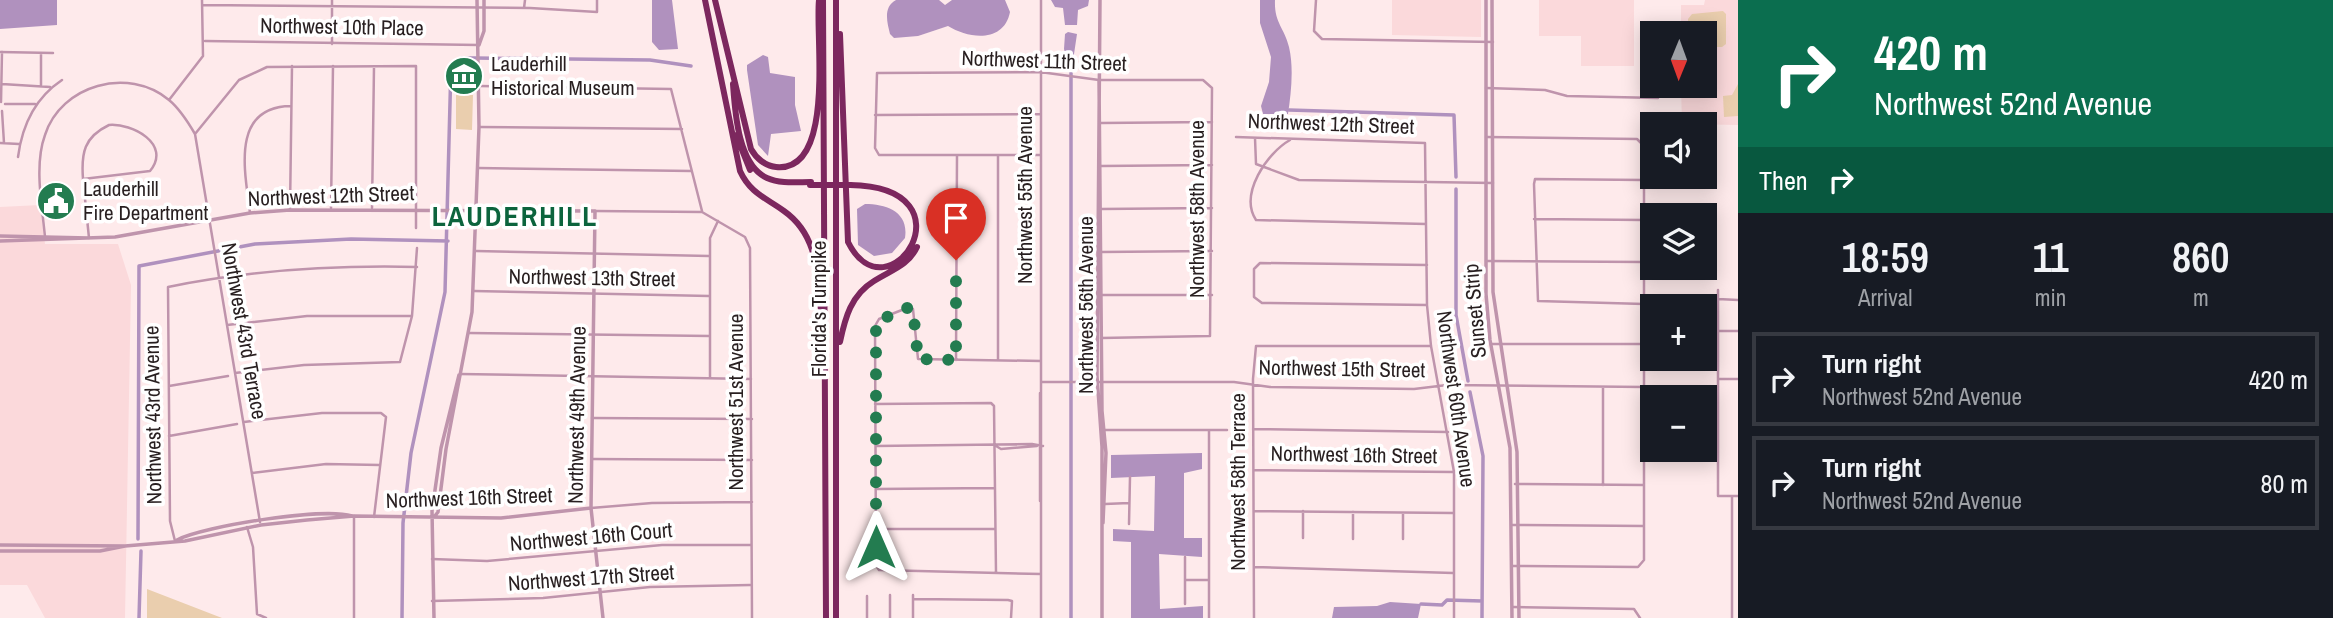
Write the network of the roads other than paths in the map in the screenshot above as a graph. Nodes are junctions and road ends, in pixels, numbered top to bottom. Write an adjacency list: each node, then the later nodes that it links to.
1 (332, 0): 16 (street)
2 (477, 0): 17 (street)
3 (484, 0): 18 (street)
4 (525, 0): 19 (street)
5 (597, 0): 19 (street)
6 (705, 0): 49 (highway)
7 (715, 0): 33 (highway)
8 (821, 0): 33 (highway); 131 (highway, Florida's Turnpike)
9 (836, 0): 20 (highway, Florida's Turnpike)
10 (1041, 0): 32 (street, Northwest 55th Avenue)
11 (1100, 0): 35 (street, Northwest 56th Avenue)
12 (1486, 0): 22 (street, Sunset Strip)
13 (1492, 0): 23 (street, Sunset Strip)
14 (1314, 1): 22 (street)
15 (202, 2): 16 (street); 21 (street)
16 (333, 6): 17 (street); 24 (street)
17 (476, 8): 18 (street); 25 (street)
18 (484, 8): 19 (street); 25 (street)
19 (524, 8)
20 (837, 15): 78 (highway); 137 (highway, Florida's Turnpike)
21 (205, 41): 24 (street, Northwest 10th Place); 44 (street)
22 (1486, 41): 23 (street); 41 (street, Sunset Strip)
23 (1493, 42): 42 (street, Sunset Strip)
24 (332, 44): 25 (street, Northwest 10th Place)
25 (479, 45): 39 (street)
26 (1, 52): 27 (street); 37 (street)
27 (41, 53): 28 (street); 38 (street)
28 (53, 53)
29 (292, 66): 30 (street); 47 (street); 56 (street)
30 (333, 66): 31 (street); 82 (street)
31 (374, 67): 83 (street); 85 (street)
32 (1040, 72): 35 (street, Northwest 11th Street); 50 (street, Northwest 55th Avenue); 51 (street, Northwest 11th Street)
33 (733, 77): 81 (highway)
34 (62, 80): 40 (street)
35 (1099, 80): 36 (street, Northwest 11th Street); 53 (street, Northwest 56th Avenue)
36 (1209, 82): 52 (street, Northwest 58th Avenue)
37 (2, 84): 38 (street); 45 (street)
38 (41, 85): 40 (street)
39 (479, 86): 54 (street); 55 (street)
40 (51, 88): 46 (street)
41 (1486, 89): 42 (street); 58 (street, Sunset Strip)
42 (1493, 89): 43 (street); 60 (street, Sunset Strip)
43 (1658, 99)
44 (169, 100): 56 (street, Northwest 43rd Terrace); 100 (street, Northwest 43rd Terrace)
45 (2, 103): 46 (street); 48 (street)
46 (36, 104): 65 (street)
47 (291, 106): 88 (street); 91 (street)
48 (1, 111): 64 (street)
49 (729, 113): 81 (highway); 131 (highway)
50 (1041, 114): 51 (street); 67 (street, Northwest 55th Avenue)
51 (875, 115): 66 (street)
52 (1212, 122): 53 (street); 70 (street, Northwest 58th Avenue)
53 (1100, 123): 71 (street, Northwest 56th Avenue)
54 (479, 127): 55 (street); 73 (street)
55 (682, 129): 74 (street)
56 (195, 134): 93 (street, Northwest 43rd Terrace)
57 (1236, 137): 59 (street, Northwest 12th Street)
58 (1486, 137): 60 (street); 79 (street, Sunset Strip)
59 (1255, 138): 61 (street, Northwest 12th Street); 72 (street)
60 (1493, 138): 63 (street); 80 (street, Sunset Strip)
61 (1293, 139): 62 (street, Northwest 12th Street); 72 (street)
62 (1425, 142): 77 (street, Northwest 60th Avenue)
63 (1640, 142)
64 (2, 143): 65 (street)
65 (19, 144): 69 (street)
66 (957, 155): 68 (street); 138 (street)
67 (1040, 155): 68 (street); 140 (street, Northwest 55th Avenue)
68 (998, 156): 139 (street)
69 (18, 157)
70 (1212, 165): 71 (street); 84 (street, Northwest 58th Avenue)
71 (1100, 166): 87 (street, Northwest 56th Avenue)
72 (1263, 167): 77 (street); 96 (street)
73 (478, 168): 74 (street); 86 (street)
74 (692, 171): 90 (street)
75 (83, 179): 75 (street); 98 (street)
76 (1640, 180): 92 (street)
77 (1426, 182): 79 (street); 96 (street, Northwest 60th Avenue)
78 (850, 183): 81 (highway, bridge); 137 (highway)
79 (1486, 183): 80 (street); 107 (street, Sunset Strip)
80 (1493, 183): 108 (street, Sunset Strip)
81 (811, 184)
82 (331, 208): 83 (street, Northwest 12th Street); 88 (street, Northwest 12th Street)
83 (372, 208): 85 (street, Northwest 12th Street)
84 (1212, 208): 87 (street); 103 (street, Northwest 58th Avenue)
85 (415, 209): 86 (street, Northwest 12th Street); 97 (street)
86 (477, 209): 89 (street, Northwest 12th Street); 102 (street)
87 (1100, 209): 104 (street, Northwest 56th Avenue)
88 (290, 210): 91 (street, Northwest 12th Street)
89 (595, 211): 90 (street, Northwest 12th Street); 105 (street, Northwest 49th Avenue)
90 (702, 212): 95 (street, Northwest 51st Avenue)
91 (250, 213): 93 (street, Northwest 12th Street)
92 (1534, 219): 94 (street); 109 (street)
93 (209, 220): 98 (street, Northwest 12th Street); 113 (street, Northwest 43rd Terrace)
94 (1640, 220)
95 (718, 221): 106 (street); 146 (street, Northwest 51st Avenue)
96 (1426, 224): 111 (street, Northwest 60th Avenue)
97 (416, 228)
98 (89, 238): 100 (street, Northwest 12th Street)
99 (0, 239): 100 (street, Northwest 12th Street)
100 (46, 239)
101 (417, 248): 112 (street)
102 (476, 251): 105 (street); 115 (street)
103 (1212, 251): 104 (street); 118 (street, Northwest 58th Avenue)
104 (1100, 252): 117 (street, Northwest 56th Avenue)
105 (594, 253): 106 (street); 116 (street, Northwest 49th Avenue)
106 (709, 256): 119 (street)
107 (1486, 261): 108 (street); 134 (street, Sunset Strip)
108 (1493, 261): 109 (street); 133 (street, Sunset Strip)
109 (1535, 261): 110 (street); 122 (street)
110 (1640, 262)
111 (1427, 265): 123 (street, Northwest 60th Avenue); 123 (street)
112 (417, 267): 113 (street); 124 (street)
113 (219, 277): 125 (street, Northwest 43rd Terrace); 152 (street, Northwest 43rd Avenue)
114 (1718, 289): 120 (street)
115 (474, 291): 116 (street, Northwest 13th Street); 128 (street)
116 (594, 294): 119 (street, Northwest 13th Street); 129 (street, Northwest 49th Avenue)
117 (1100, 295): 118 (street); 132 (street, Northwest 56th Avenue)
118 (1212, 295): 132 (street, Northwest 58th Avenue)
119 (709, 296): 130 (street)
120 (1718, 299): 121 (street); 126 (street)
121 (1738, 300)
122 (1640, 304)
123 (1427, 305): 136 (street, Northwest 60th Avenue)
124 (412, 316): 125 (street); 141 (street)
125 (227, 325): 141 (street, Northwest 43rd Terrace)
126 (1718, 331): 127 (street); 147 (street)
127 (1738, 331)
128 (469, 333): 129 (street); 142 (street)
129 (593, 335): 130 (street); 144 (street, Northwest 49th Avenue)
130 (710, 336): 145 (street)
131 (825, 336): 244 (highway, Florida's Turnpike)
132 (1100, 338): 150 (street, Northwest 56th Avenue)
133 (1499, 343): 134 (street); 135 (street); 155 (street, Sunset Strip)
134 (1491, 344): 154 (street, Sunset Strip)
135 (1640, 344)
136 (1431, 346): 151 (street, Northwest 58th Terrace); 153 (street, Northwest 60th Avenue)
137 (837, 358): 245 (highway, Florida's Turnpike)
138 (956, 360): 139 (street); 158 (street)
139 (998, 360): 140 (street)
140 (1041, 361): 149 (street, Northwest 55th Avenue)
141 (235, 373): 163 (street, Northwest 43rd Terrace)
142 (460, 374): 144 (street); 201 (street)
143 (228, 376): 152 (street)
144 (593, 376): 145 (street); 161 (street, Northwest 49th Avenue)
145 (710, 378): 146 (street)
146 (752, 379): 162 (street, Northwest 51st Avenue)
147 (1718, 379): 148 (street); 188 (street)
148 (1738, 379)
149 (1041, 382): 150 (street, Northwest 15th Street); 173 (street, Northwest 55th Avenue)
150 (1100, 382): 151 (street, Northwest 15th Street); 166 (street, Northwest 56th Avenue)
151 (1253, 385): 153 (street, Northwest 15th Street); 165 (street, Northwest 58th Terrace)
152 (169, 386): 170 (street, Northwest 43rd Avenue)
153 (1438, 386): 154 (street, Northwest 15th Street); 169 (street, Northwest 60th Avenue)
154 (1500, 386): 155 (street, Northwest 15th Street); 160 (street, Sunset Strip)
155 (1507, 386): 156 (street, Northwest 15th Street); 159 (street, Sunset Strip)
156 (1603, 387): 157 (street, Northwest 15th Street); 184 (street)
157 (1640, 387)
158 (875, 404): 171 (street); 172 (street)
159 (1512, 413): 160 (street); 183 (street, Sunset Strip)
160 (1505, 414): 182 (street, Sunset Strip)
161 (592, 418): 162 (street); 174 (street, Northwest 49th Avenue)
162 (752, 419): 175 (street, Northwest 51st Avenue)
163 (244, 422): 177 (street); 180 (street, Northwest 43rd Terrace)
164 (237, 424): 170 (street)
165 (1253, 429): 169 (street); 178 (street, Northwest 58th Terrace)
166 (1102, 430): 167 (street); 192 (street, Northwest 56th Avenue)
167 (1209, 430): 168 (street); 230 (street)
168 (1227, 430)
169 (1448, 432): 179 (street, Northwest 60th Avenue)
170 (169, 436): 213 (street, Northwest 43rd Avenue)
171 (876, 446): 172 (street); 187 (street)
172 (996, 446): 173 (street); 186 (street)
173 (1040, 446): 227 (street, Northwest 55th Avenue)
174 (592, 459): 175 (street); 193 (street, Northwest 49th Avenue)
175 (752, 460): 190 (street, Northwest 51st Avenue)
176 (1644, 462): 185 (street)
177 (380, 465): 180 (street); 200 (street)
178 (1254, 470): 179 (street, Northwest 16th Street); 194 (street, Northwest 58th Terrace)
179 (1454, 472): 198 (street, Northwest 60th Avenue)
180 (252, 473): 202 (street, Northwest 43rd Terrace)
181 (1130, 477): 191 (street)
182 (1512, 484): 183 (street); 204 (street, Sunset Strip)
183 (1519, 484): 184 (street); 206 (street, Sunset Strip)
184 (1603, 485): 185 (street)
185 (1644, 485): 207 (street)
186 (996, 488): 187 (street); 209 (street)
187 (876, 489): 208 (street)
188 (1732, 496): 189 (street); 258 (street)
189 (1738, 496)
190 (752, 502): 193 (street, Northwest 16th Street); 216 (street, Northwest 51st Avenue)
191 (1129, 503): 192 (street); 203 (street)
192 (1103, 504): 251 (street, Northwest 56th Avenue)
193 (591, 508): 201 (street, Northwest 16th Street); 218 (street, Northwest 49th Avenue)
194 (1254, 511): 195 (street); 225 (street, Northwest 58th Terrace)
195 (1303, 511): 196 (street); 210 (street)
196 (1353, 512): 197 (street); 211 (street)
197 (1404, 513): 198 (street); 212 (street)
198 (1454, 513): 228 (street, Northwest 60th Avenue)
199 (354, 516): 200 (street, Northwest 16th Street); 202 (street, Northwest 16th Street); 240 (street)
200 (374, 517): 201 (street, Northwest 16th Street)
201 (434, 517): 222 (street)
202 (260, 523): 205 (street, Northwest 16th Street)
203 (1129, 524)
204 (1512, 525): 206 (street); 223 (street, Sunset Strip)
205 (246, 526): 213 (street, Northwest 16th Street); 239 (street)
206 (1520, 526): 207 (street); 224 (street, Sunset Strip)
207 (1644, 526): 224 (street)
208 (876, 529): 209 (street); 226 (street)
209 (996, 529): 226 (street)
210 (1303, 538)
211 (1353, 538)
212 (1403, 539)
213 (175, 541): 217 (street, Northwest 16th Street)
214 (0, 545): 215 (street, Northwest 16th Street)
215 (21, 545): 217 (street, Northwest 16th Street); 220 (street)
216 (752, 545): 218 (street, Northwest 16th Court); 231 (street, Northwest 51st Avenue)
217 (125, 546): 220 (street, Northwest 16th Street)
218 (596, 550): 222 (street, Northwest 16th Court); 232 (street, Northwest 49th Avenue)
219 (0, 551): 220 (street, Northwest 16th Street)
220 (22, 551)
221 (1185, 557): 229 (street)
222 (432, 559): 235 (street)
223 (1513, 566): 224 (street); 237 (street, Sunset Strip)
224 (1519, 566): 238 (street, Sunset Strip)
225 (1254, 567): 228 (street); 253 (street, Northwest 58th Terrace)
226 (996, 573): 227 (street)
227 (1041, 573): 250 (street, Northwest 55th Avenue)
228 (1454, 573): 254 (street, Northwest 60th Avenue)
229 (1185, 580): 230 (street); 236 (street)
230 (1209, 580): 252 (street)
231 (752, 585): 232 (street, Northwest 17th Street); 243 (street, Northwest 51st Avenue)
232 (600, 590): 235 (street, Northwest 17th Street); 242 (street, Northwest 49th Avenue)
233 (890, 595): 247 (street)
234 (867, 596): 246 (street)
235 (432, 601): 241 (street)
236 (1185, 604)
237 (1512, 607): 238 (street); 255 (street, Sunset Strip)
238 (1519, 607): 256 (street, Sunset Strip); 257 (street)
239 (266, 618)
240 (354, 618)
241 (433, 618)
242 (603, 618)
243 (752, 618)
244 (826, 618)
245 (835, 618)
246 (867, 618)
247 (890, 618)
248 (913, 618): 249 (street)
249 (1011, 618)
250 (1041, 618)
251 (1102, 618)
252 (1209, 618)
253 (1254, 618)
254 (1454, 618)
255 (1512, 618)
256 (1519, 618)
257 (1640, 618)
258 (1732, 618)

